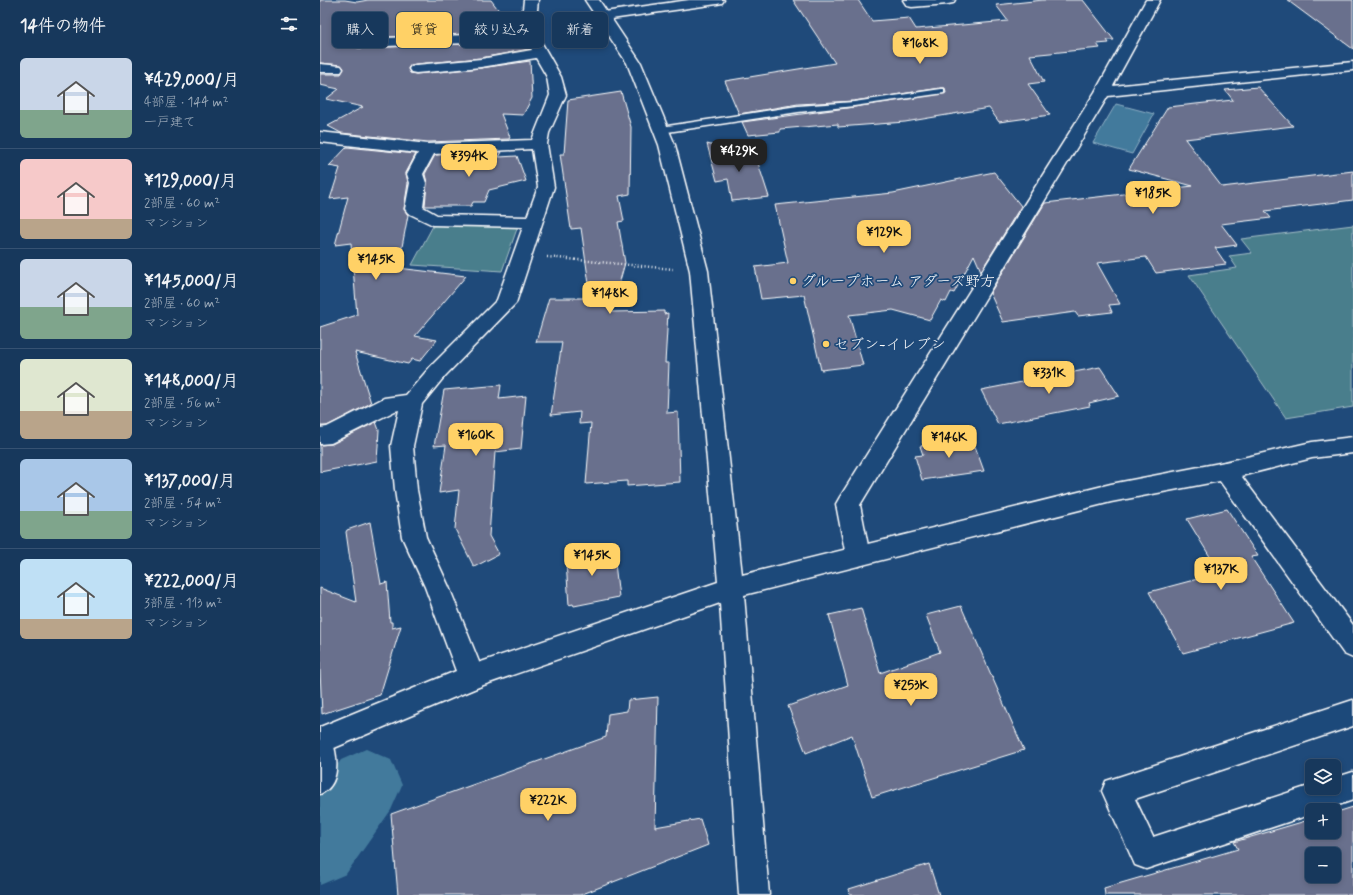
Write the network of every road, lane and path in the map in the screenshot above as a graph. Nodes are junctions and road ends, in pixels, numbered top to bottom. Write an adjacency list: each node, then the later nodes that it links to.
1 (531, 0): 7 (street)
2 (592, 0): 8 (street)
3 (717, 0): 9 (street)
4 (910, 0): 5 (street)
5 (948, 0)
6 (1153, 0): 20 (street)
7 (530, 12)
8 (601, 12)
9 (608, 15)
10 (608, 22): 21 (street)
11 (460, 39): 12 (street)
12 (388, 42)
13 (538, 48): 14 (street)
14 (541, 53): 18 (street); 23 (street)
15 (1353, 66): 20 (street)
16 (320, 68): 17 (street)
17 (336, 69)
18 (416, 69)
19 (941, 91): 21 (lane)
20 (1102, 92): 32 (street)
21 (661, 130): 27 (street)
22 (320, 137): 24 (street)
23 (538, 144): 24 (street); 25 (street)
24 (428, 149): 25 (street)
25 (533, 222): 26 (street)
26 (522, 255): 27 (path); 28 (street)
27 (699, 271): 33 (street)
28 (412, 402): 29 (street); 35 (street)
29 (320, 436)
30 (1353, 444): 31 (street)
31 (1225, 471): 32 (street); 34 (street)
32 (858, 556): 33 (street)
33 (731, 588): 35 (street); 40 (street)
34 (1353, 646)
35 (472, 677): 37 (street)
36 (1353, 713): 39 (street)
37 (322, 740): 38 (lane)
38 (320, 786)
39 (1353, 786)
40 (754, 895)

